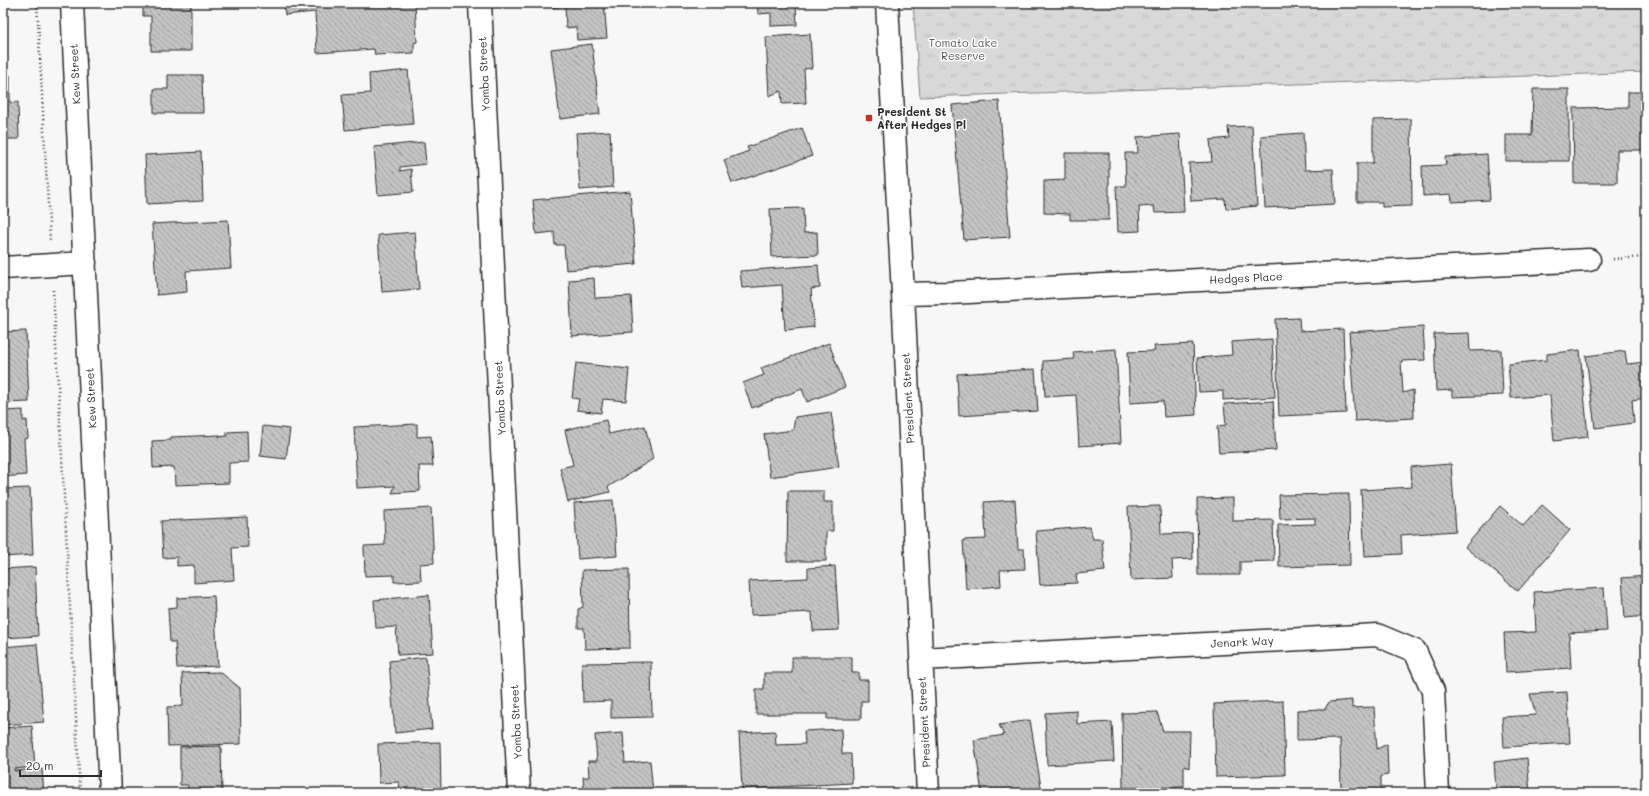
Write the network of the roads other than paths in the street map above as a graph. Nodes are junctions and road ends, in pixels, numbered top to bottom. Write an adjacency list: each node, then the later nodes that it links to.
1 (72, 3): 5 (street, Kew Street)
2 (480, 3): 10 (street, Yomba Street)
3 (887, 3): 7 (street, President Street)
4 (1589, 260): 7 (street, Hedges Place)
5 (85, 263): 6 (street); 9 (street, Kew Street)
6 (3, 268)
7 (903, 294): 8 (street, President Street)
8 (921, 659): 11 (street, President Street); 12 (street, Jenark Way)
9 (110, 793)
10 (519, 793)
11 (928, 793)
12 (1438, 793)

